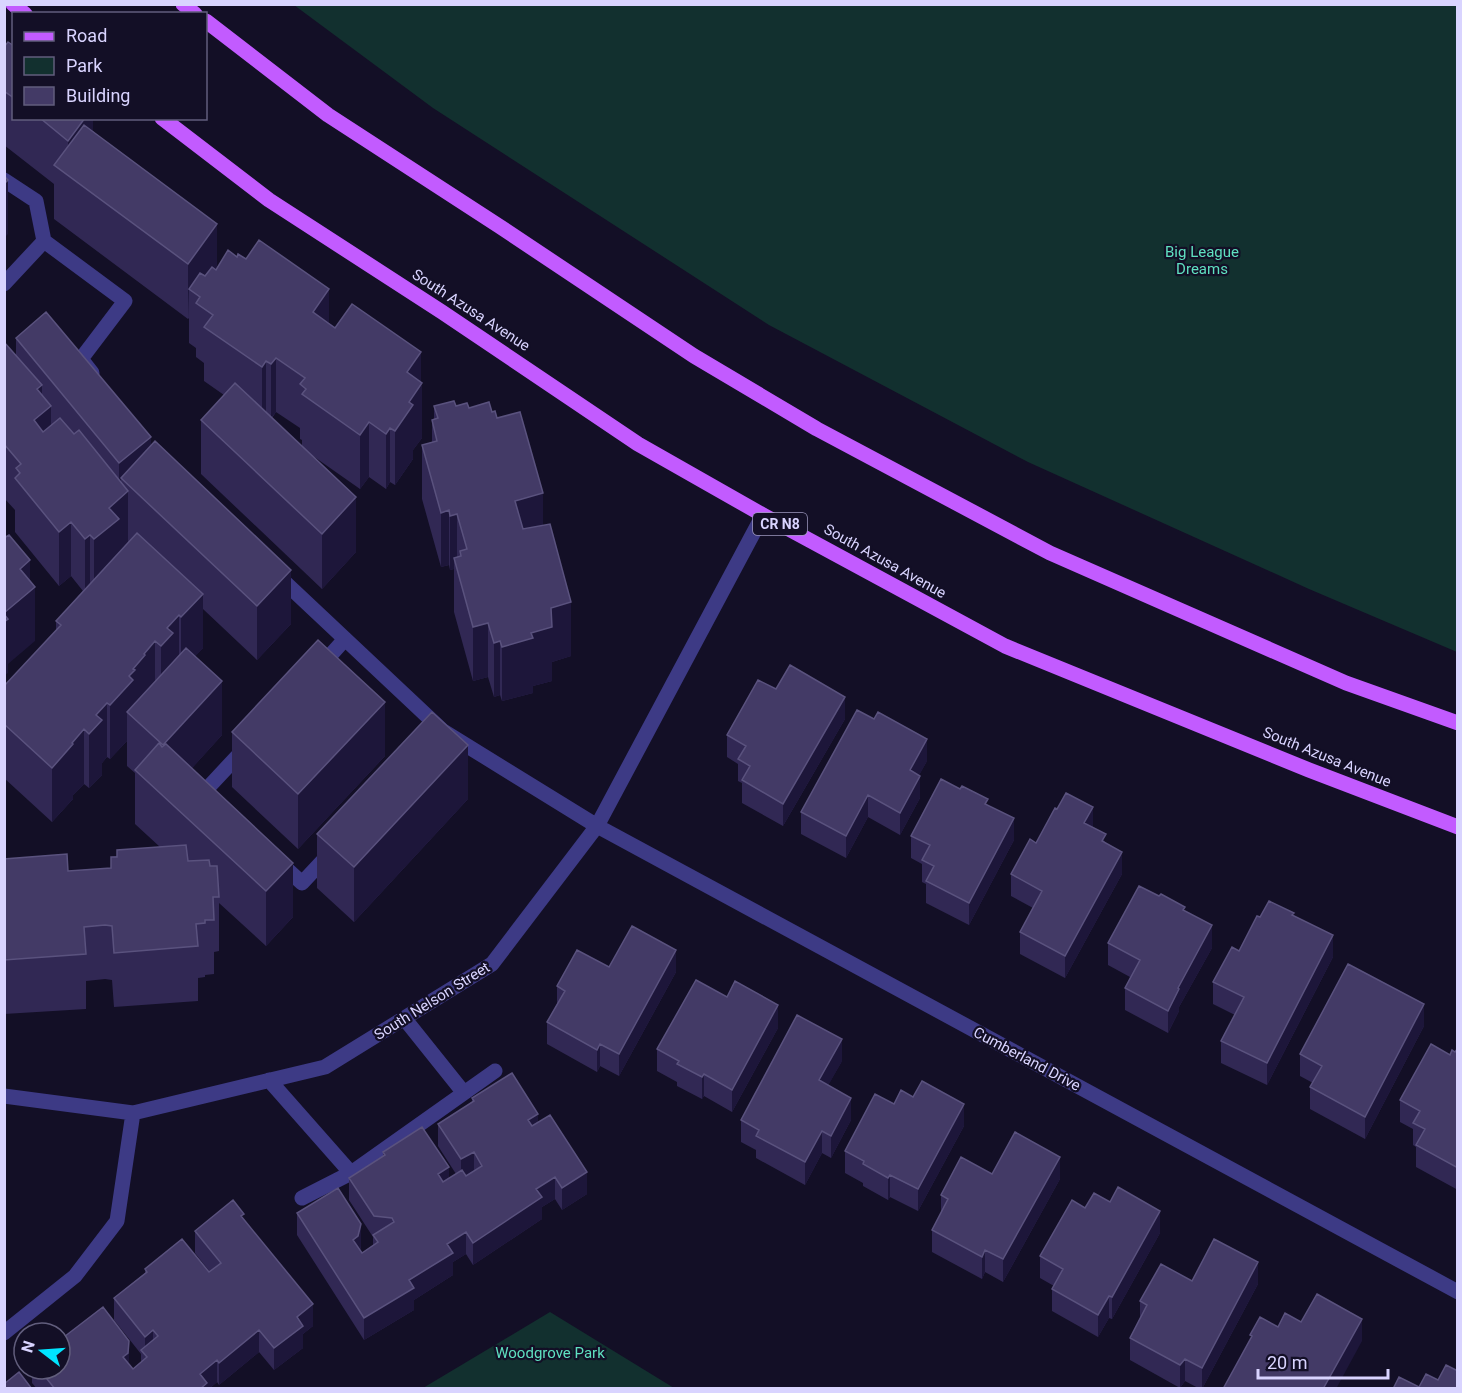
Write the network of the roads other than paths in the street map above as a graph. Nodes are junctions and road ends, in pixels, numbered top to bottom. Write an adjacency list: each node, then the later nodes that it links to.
1 (207, 22): 11 (main road)
2 (165, 120): 7 (main road, South Azusa Avenue / CR N8)
3 (4, 180): 4 (street)
4 (44, 241): 5 (street); 6 (street)
5 (4, 284)
6 (103, 386)
7 (763, 515): 14 (street, South Nelson Street); 15 (main road, South Azusa Avenue / CR N8)
8 (268, 566): 9 (street, Cumberland Drive)
9 (345, 639): 10 (street); 14 (street, Cumberland Drive)
10 (306, 681)
11 (1458, 723)
12 (259, 732): 13 (street)
13 (220, 807)
14 (597, 826): 18 (street, South Nelson Street); 26 (street, Cumberland Drive)
15 (1458, 827)
16 (341, 841): 17 (street)
17 (269, 853)
18 (404, 1018): 20 (street, South Nelson Street); 21 (street)
19 (495, 1071): 21 (street)
20 (269, 1080): 23 (street, South Nelson Street); 24 (street)
21 (464, 1093): 24 (street)
22 (4, 1096): 23 (street, South Nelson Street)
23 (133, 1113): 27 (street)
24 (351, 1173): 25 (street)
25 (302, 1198)
26 (1458, 1292)
27 (4, 1333)

